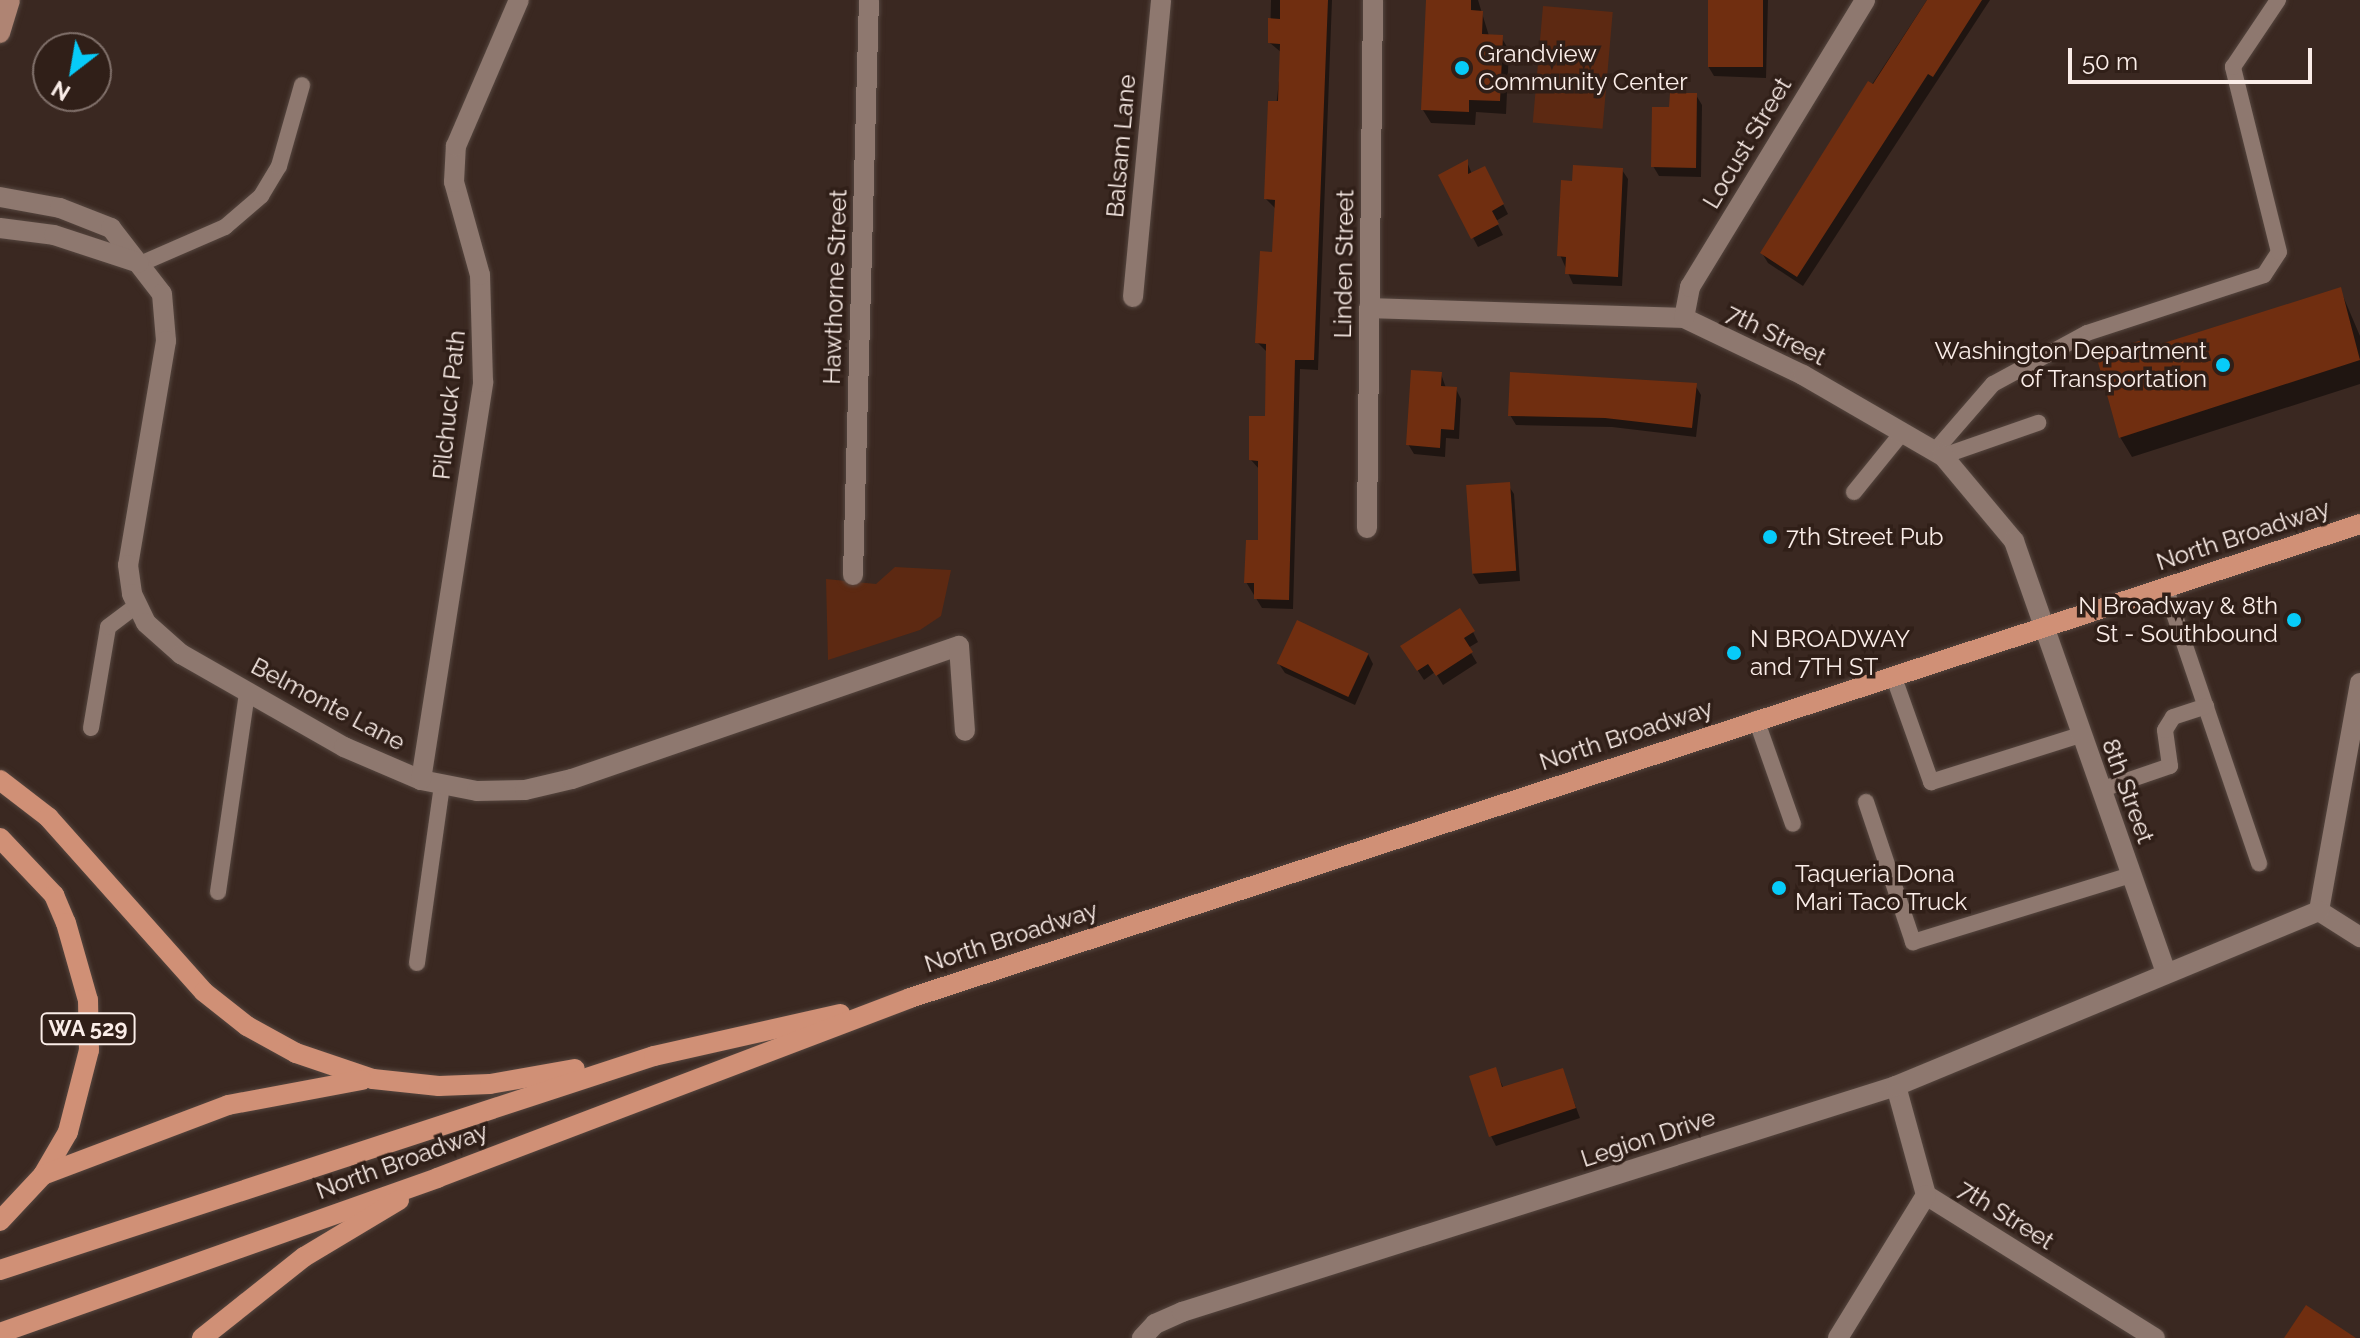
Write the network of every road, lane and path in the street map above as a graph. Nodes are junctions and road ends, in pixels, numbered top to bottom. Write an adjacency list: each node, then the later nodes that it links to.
1 (10, 0): 8 (main road)
2 (519, 0): 35 (street, Pilchuck Path)
3 (869, 0): 22 (street, Hawthorne Street)
4 (1161, 0): 13 (street, Balsam Lane)
5 (1373, 0): 14 (street, Linden Street)
6 (1865, 0): 15 (street, Locust Street)
7 (2278, 0): 18 (lane)
8 (0, 33)
9 (302, 85): 12 (lane)
10 (0, 197): 12 (street, Belmonte Lane)
11 (0, 228): 12 (street)
12 (140, 264): 24 (street, Belmonte Lane)
13 (1133, 297)
14 (1369, 308): 15 (street, 7th Street); 21 (street, Linden Street)
15 (1684, 318): 17 (street, 7th Street)
16 (2038, 423): 18 (lane)
17 (1902, 433): 18 (street, 7th Street); 19 (lane)
18 (1938, 454): 25 (street, 7th Street)
19 (1854, 492)
20 (2360, 524): 23 (main road, North Broadway)
21 (1367, 528)
22 (853, 575)
23 (2165, 587): 25 (main road, North Broadway); 29 (lane)
24 (138, 604): 28 (street, Belmonte Lane); 31 (lane)
25 (2041, 628): 26 (main road, North Broadway); 33 (street, 8th Street)
26 (1893, 675): 30 (main road, North Broadway); 33 (lane)
27 (2360, 683): 43 (street)
28 (247, 692): 35 (street, Belmonte Lane); 42 (lane)
29 (2206, 706): 36 (lane); 40 (lane)
30 (1756, 719): 38 (lane); 47 (main road, North Broadway)
31 (91, 728)
32 (965, 731): 35 (street, Belmonte Lane)
33 (2080, 735): 36 (street, 8th Street)
34 (0, 780): 49 (main road)
35 (432, 782): 45 (lane)
36 (2100, 790): 41 (street, 8th Street)
37 (1866, 802): 41 (lane)
38 (1793, 824)
39 (0, 838): 51 (main road, WA 529)
40 (2259, 863)
41 (2131, 875): 46 (street, 8th Street)
42 (218, 892)
43 (2319, 911): 44 (street); 46 (street, Legion Drive)
44 (2360, 937)
45 (417, 963)
46 (2166, 973): 50 (street, Legion Drive)
47 (910, 998): 48 (main road, North Broadway); 52 (main road, North Broadway)
48 (654, 1056): 49 (main road); 55 (main road, North Broadway)
49 (373, 1079): 51 (main road)
50 (1896, 1086): 53 (street, 7th Street); 58 (street, Legion Drive)
51 (43, 1175): 54 (main road, WA 529)
52 (437, 1178): 56 (main road, North Broadway); 57 (main road)
53 (1926, 1195): 59 (street); 60 (street, 7th Street)
54 (0, 1221)
55 (0, 1270)
56 (0, 1333)
57 (202, 1338)
58 (1142, 1338)
59 (1838, 1338)
60 (2155, 1338)

